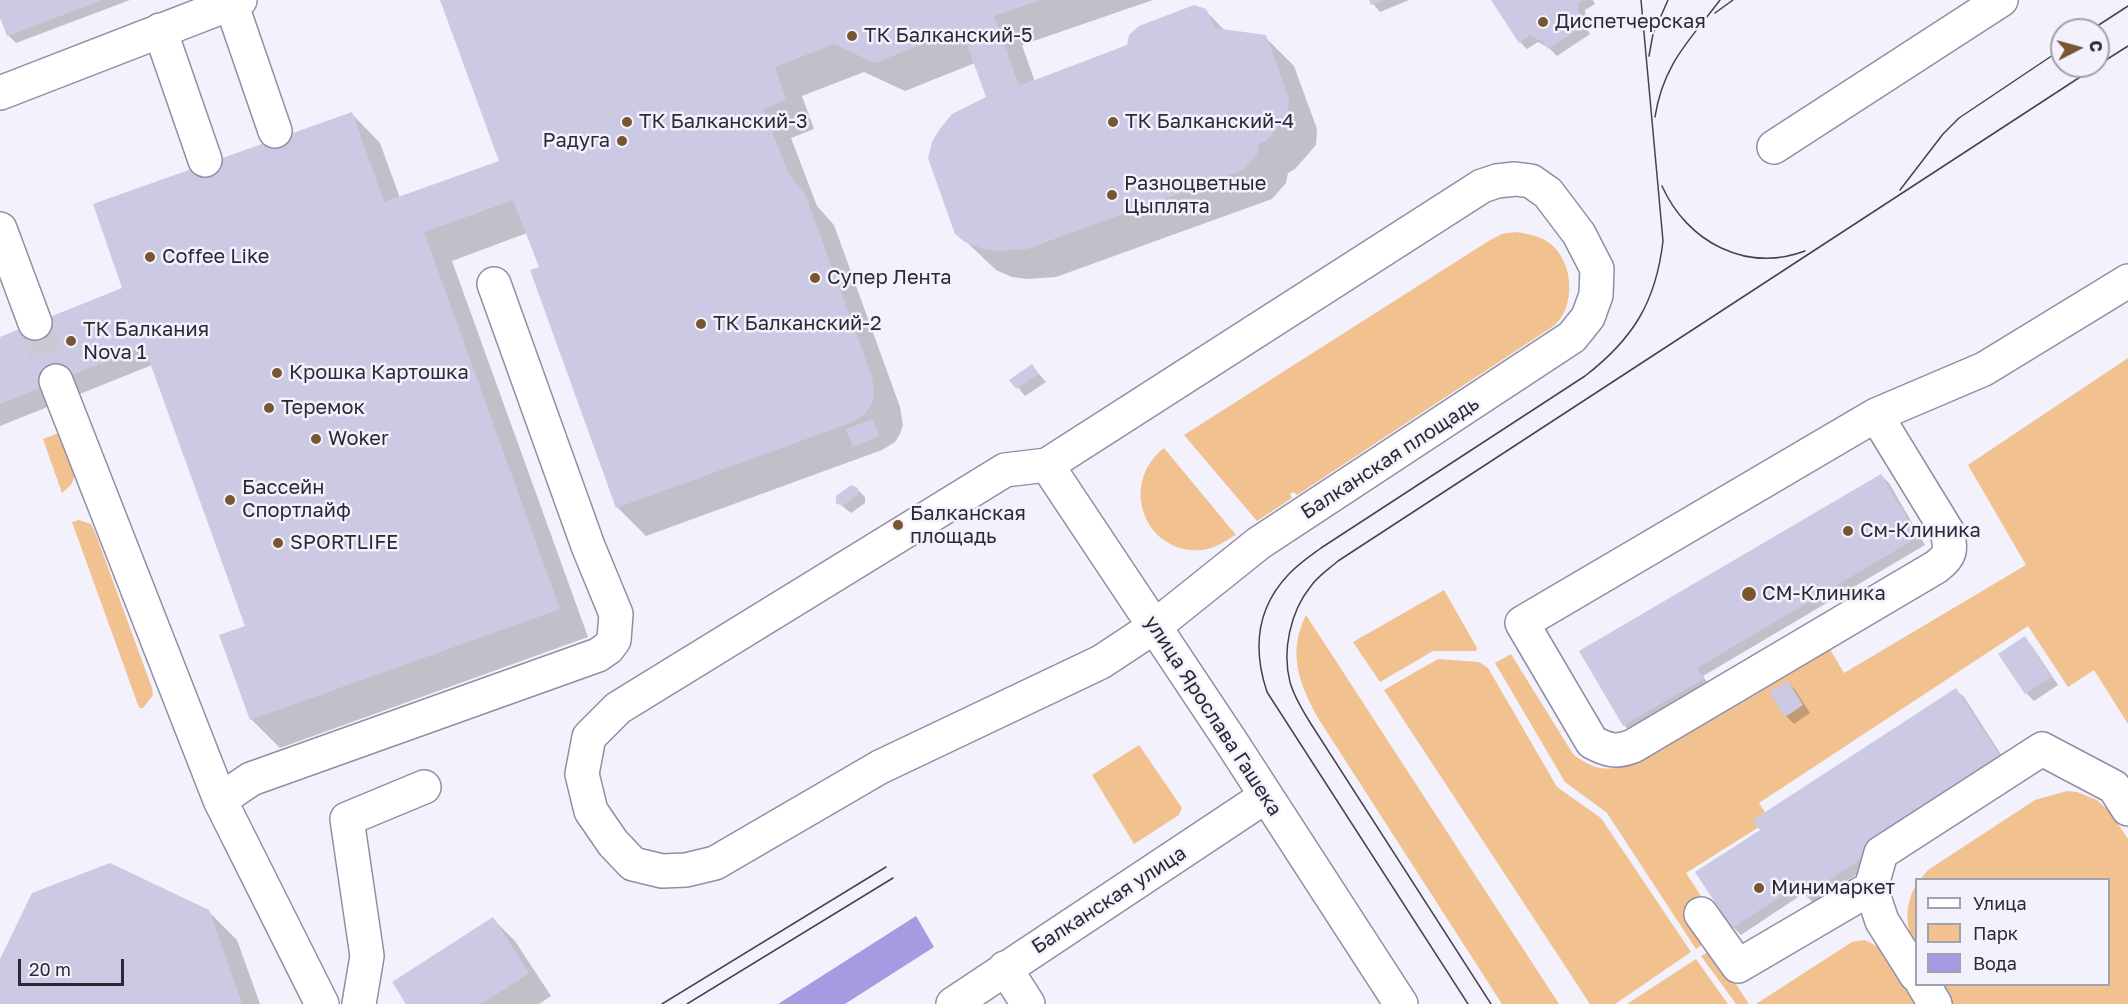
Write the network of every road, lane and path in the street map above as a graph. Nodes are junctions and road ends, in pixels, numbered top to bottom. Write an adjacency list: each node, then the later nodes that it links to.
1 (2001, 0): 6 (street)
2 (236, 2): 3 (street); 5 (street)
3 (160, 30): 4 (street); 7 (street)
4 (0, 93)
5 (275, 131)
6 (1773, 147)
7 (205, 160)
8 (0, 229): 11 (street)
9 (2128, 281): 13 (street)
10 (494, 284): 18 (street)
11 (35, 323)
12 (56, 381): 18 (street)
13 (1876, 415): 13 (street)
14 (1047, 465): 15 (street, улица Ярослава Гашека); 15 (street, Балканская площадь); 15 (street, Балканская площадь)
15 (1154, 627): 17 (street, улица Ярослава Гашека)
16 (424, 787): 26 (street)
17 (1266, 796): 22 (street, Балканская улица); 29 (street, улица Ярослава Гашека)
18 (220, 800): 25 (street)
19 (2128, 809): 20 (street)
20 (1871, 888): 21 (street); 23 (street)
21 (1701, 914)
22 (1005, 968): 27 (street, Балканская улица); 28 (street)
23 (1915, 972)
24 (1924, 986): 30 (street)
25 (322, 1004)
26 (359, 1004)
27 (953, 1004)
28 (1028, 1004)
29 (1401, 1004)
30 (1935, 1004)

